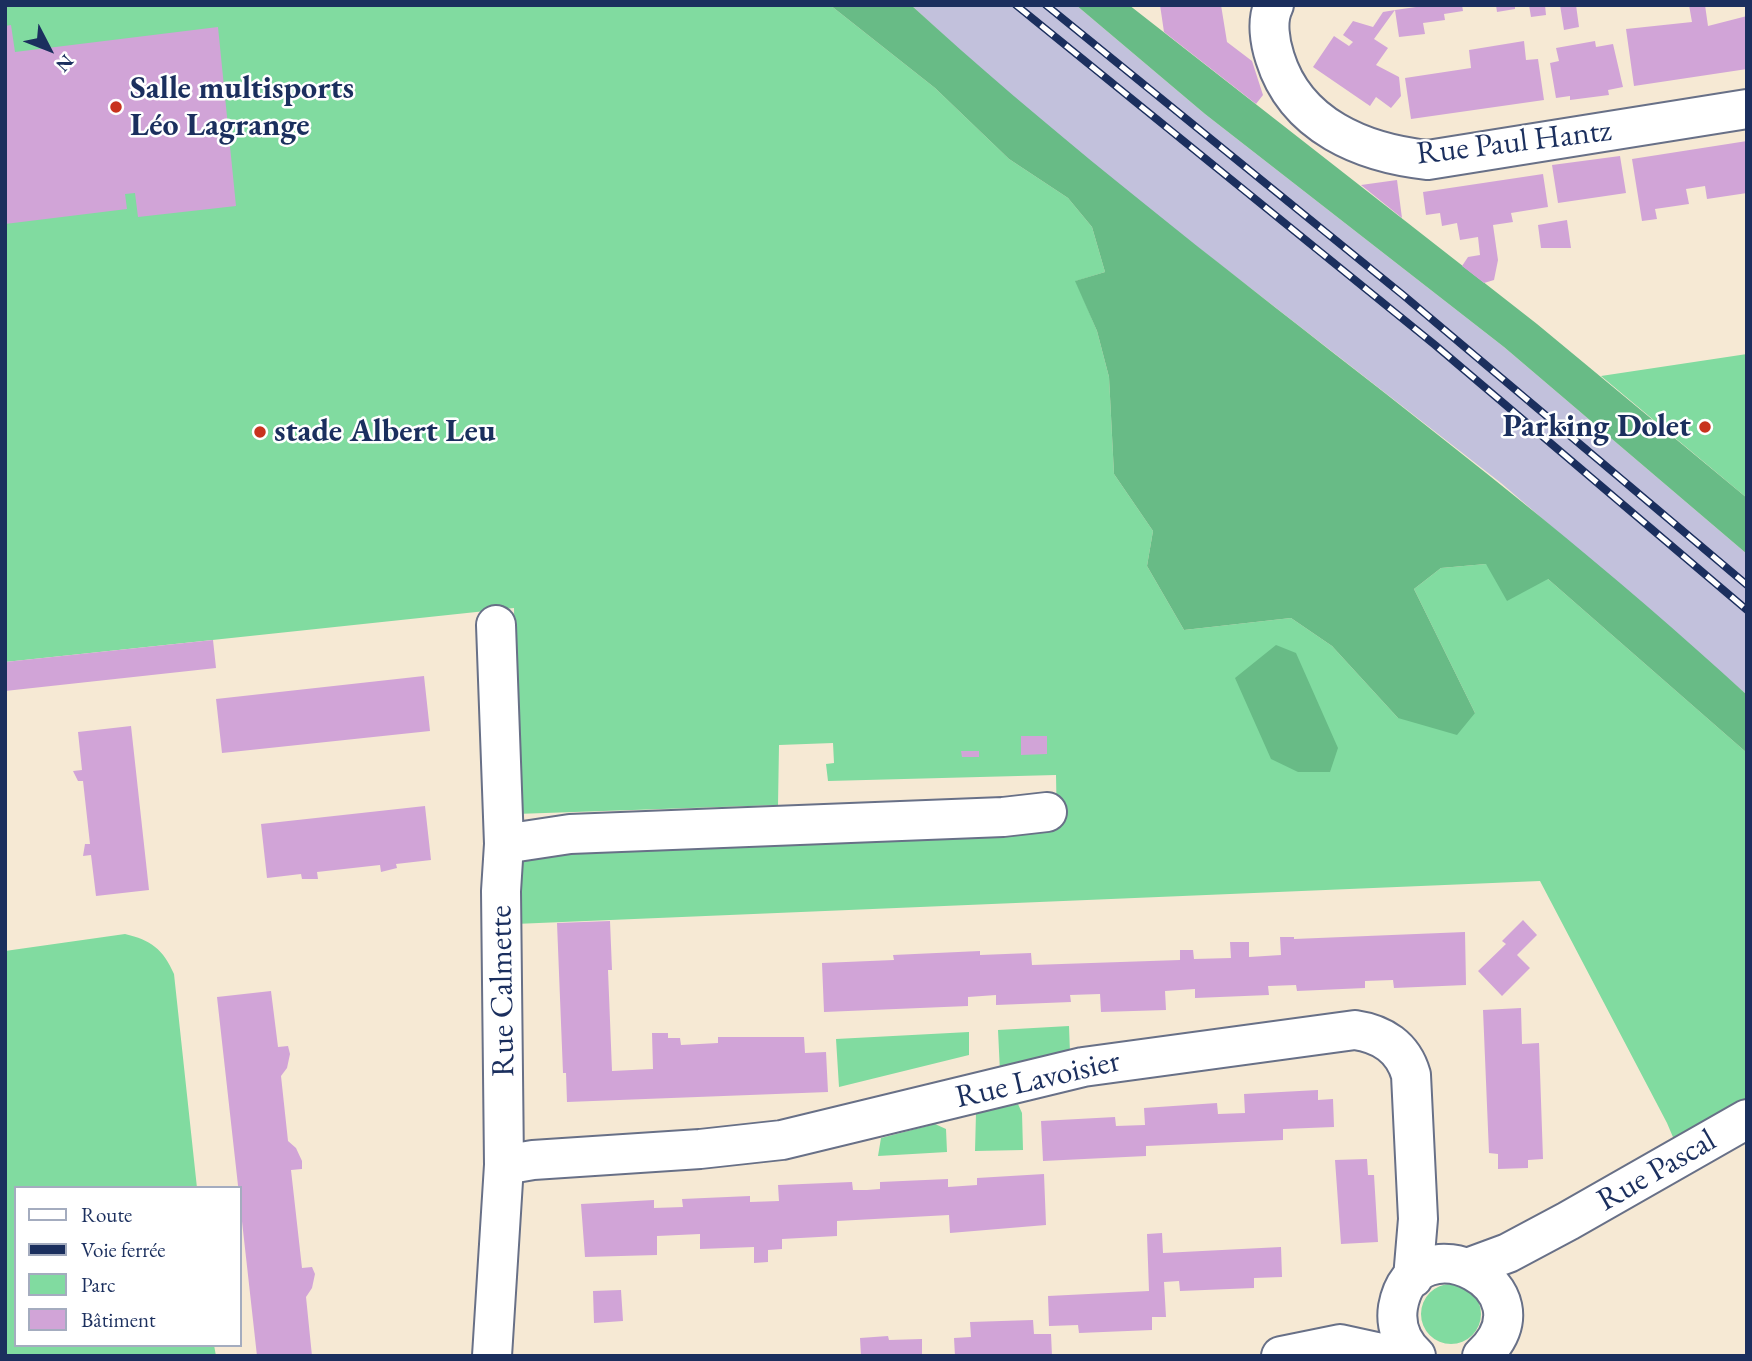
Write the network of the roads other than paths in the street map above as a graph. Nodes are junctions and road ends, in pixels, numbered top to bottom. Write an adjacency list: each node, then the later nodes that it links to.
1 (1274, 5): 2 (street, Rue Paul Hantz)
2 (1747, 109)
3 (496, 625): 5 (street, Rue Calmette)
4 (1047, 812): 5 (street)
5 (504, 844): 7 (street, Rue Calmette)
6 (1747, 1119): 9 (street, Rue Pascal)
7 (504, 1166): 8 (street, Rue Lavoisier); 14 (street, Rue Calmette)
8 (1418, 1219): 10 (street); 11 (street, Rue Lavoisier)
9 (1568, 1222): 10 (street, Rue Pascal); 12 (street, Rue Pascal)
10 (1460, 1265): 11 (street, Rue Pascal); 12 (street)
11 (1408, 1284): 13 (street); 17 (street, Rue Lavoisier)
12 (1495, 1340)
13 (1340, 1344): 15 (street); 16 (street)
14 (492, 1356)
15 (1281, 1356)
16 (1395, 1356)
17 (1416, 1356)

